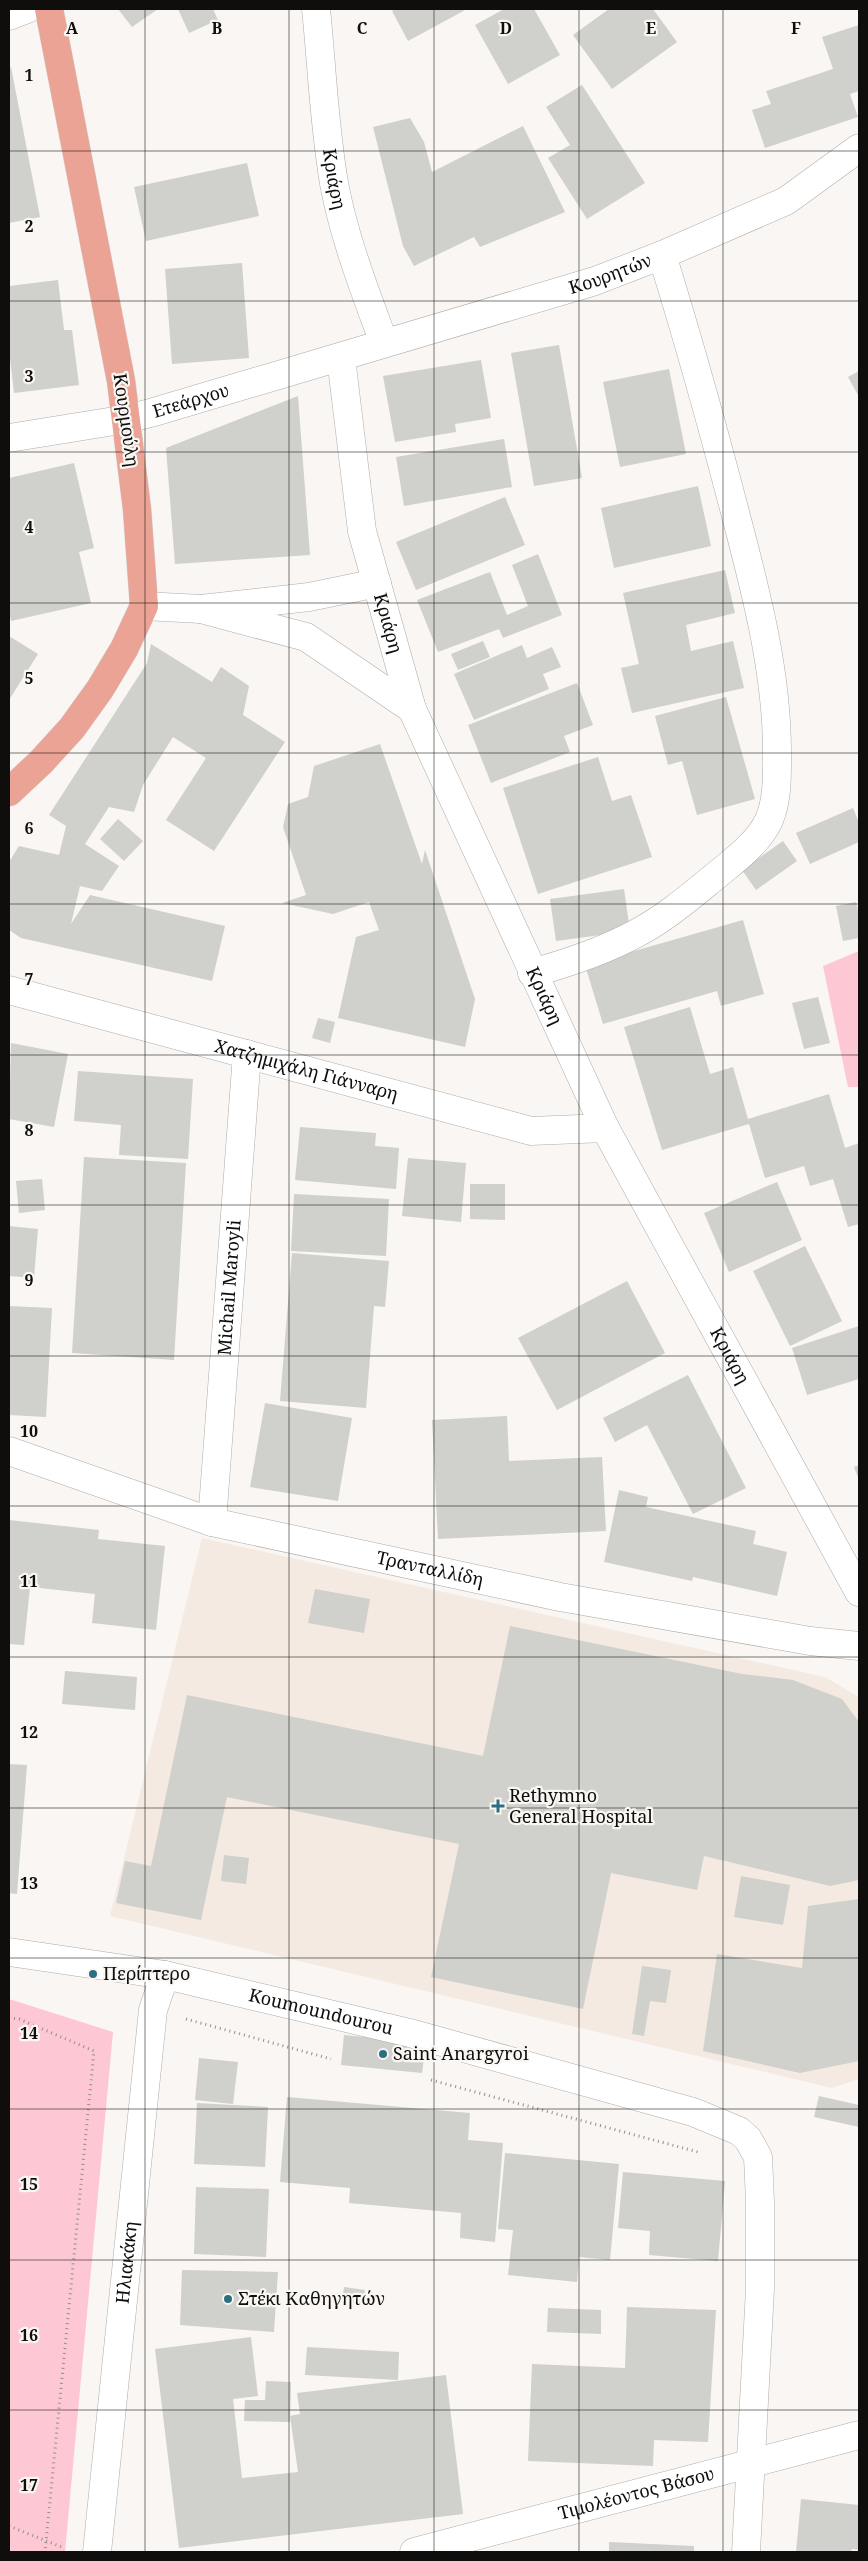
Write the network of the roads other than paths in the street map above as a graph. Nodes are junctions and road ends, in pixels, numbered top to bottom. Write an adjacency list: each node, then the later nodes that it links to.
1 (27, 9): 4 (street)
2 (49, 9): 9 (main road, Κουρμούλη)
3 (316, 9): 7 (street, Κριάρη)
4 (9, 16)
5 (859, 148): 6 (street, Κουρητών)
6 (662, 255): 7 (street, Κουρητών); 16 (street)
7 (384, 343): 8 (street, Κουρητών)
8 (341, 358): 9 (street, Ετεάρχου); 11 (street, Κριάρη)
9 (127, 419): 10 (street, Ετεάρχου); 12 (main road, Κουρμούλη)
10 (9, 438)
11 (377, 583): 13 (street); 14 (street, Κριάρη)
12 (144, 606): 13 (street); 15 (main road)
13 (201, 609): 14 (street)
14 (412, 709): 16 (street, Κριάρη)
15 (9, 792)
16 (532, 973): 19 (street, Κριάρη)
17 (9, 990): 18 (street, Χατζημιχάλη Γιάνναρη)
18 (247, 1054): 19 (street, Χατζημιχάλη Γιάνναρη); 21 (street, Michail Maroyli)
19 (605, 1128): 22 (street, Κριάρη)
20 (9, 1451): 21 (street, Τρανταλλίδη)
21 (212, 1522): 23 (street, Τρανταλλίδη)
22 (859, 1589)
23 (859, 1646)
24 (9, 1952): 25 (street, Koumoundourou)
25 (165, 1975): 27 (street, Koumoundourou); 28 (street, Ηλιακάκη)
26 (859, 2436): 27 (street, Τιμολέοντος Βάσου)
27 (750, 2465): 29 (street, Τιμολέοντος Βάσου); 30 (street)
28 (97, 2552)
29 (414, 2552)
30 (746, 2552)

